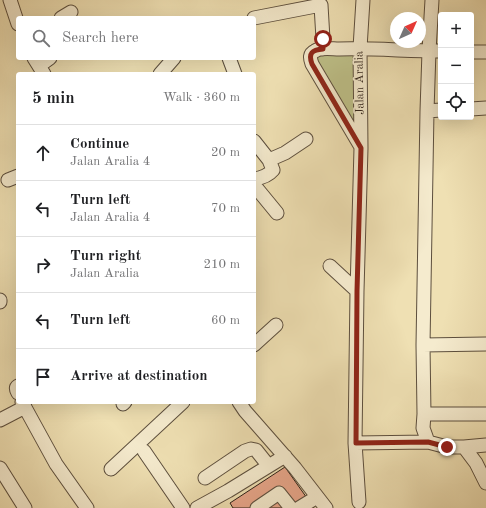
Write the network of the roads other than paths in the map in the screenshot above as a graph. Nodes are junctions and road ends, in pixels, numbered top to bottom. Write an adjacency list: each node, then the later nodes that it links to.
1 (10, 0): 4 (street)
2 (363, 0): 6 (street, Jalan Aralia)
3 (432, 0): 8 (street)
4 (16, 18)
5 (256, 18): 7 (street)
6 (360, 48): 7 (street); 8 (street); 23 (street, Jalan Aralia)
7 (323, 49): 23 (street)
8 (435, 51): 19 (street)
9 (474, 52): 10 (street)
10 (486, 52)
11 (47, 60): 14 (street)
12 (172, 60): 15 (street)
13 (230, 60): 16 (street)
14 (39, 66)
15 (162, 72)
16 (234, 72)
17 (486, 108): 18 (street)
18 (474, 109)
19 (427, 110): 20 (street); 33 (street)
20 (438, 110)
21 (306, 139): 24 (street)
22 (256, 144): 24 (street)
23 (361, 148): 29 (street, Jalan Aralia)
24 (269, 160): 25 (street)
25 (256, 179)
26 (256, 187): 27 (street)
27 (277, 213)
28 (330, 266): 29 (street)
29 (357, 291): 41 (street, Jalan Aralia)
30 (276, 325): 31 (street)
31 (256, 343)
32 (486, 344): 33 (street)
33 (423, 345): 37 (street)
34 (181, 404): 48 (street)
35 (240, 404): 45 (street)
36 (24, 405): 39 (street); 54 (street)
37 (424, 414): 38 (street); 40 (street)
38 (486, 414)
39 (0, 420)
40 (428, 442): 41 (street); 43 (street)
41 (356, 443): 52 (street, Jalan Aralia)
42 (486, 445): 43 (street)
43 (464, 448): 50 (street)
44 (144, 451): 55 (street)
45 (285, 456): 46 (street); 51 (street)
46 (268, 465): 49 (street); 56 (street)
47 (0, 468): 53 (street)
48 (111, 470)
49 (205, 478)
50 (486, 483)
51 (317, 497): 59 (street); 60 (street)
52 (359, 502)
53 (25, 508)
54 (87, 508)
55 (182, 508)
56 (197, 508)
57 (257, 508): 58 (street)
58 (291, 508)
59 (300, 508)
60 (326, 508)

